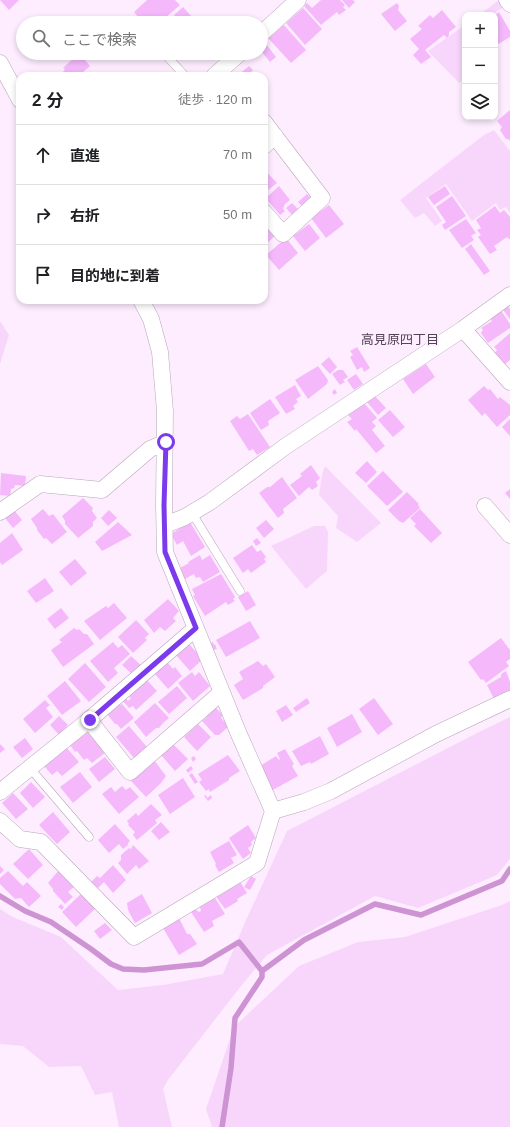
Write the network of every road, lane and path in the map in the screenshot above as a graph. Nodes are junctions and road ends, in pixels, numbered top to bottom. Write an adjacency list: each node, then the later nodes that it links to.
1 (298, 0): 4 (street)
2 (507, 0): 3 (street)
3 (510, 4)
4 (268, 28)
5 (170, 60): 8 (lane)
6 (234, 60): 9 (street)
7 (0, 63): 10 (street)
8 (181, 72)
9 (224, 72)
10 (16, 93)
11 (269, 141): 12 (street)
12 (268, 217)
13 (510, 295): 15 (street)
14 (143, 304): 17 (street)
15 (463, 329): 16 (street); 20 (street)
16 (510, 382)
17 (166, 442): 19 (street); 21 (street)
18 (485, 506): 22 (street)
19 (0, 512)
20 (192, 513): 21 (street); 23 (lane)
21 (164, 525): 24 (street)
22 (510, 535)
23 (240, 591)
24 (196, 628): 25 (street); 27 (street)
25 (222, 692): 27 (street); 30 (street)
26 (510, 699): 30 (street)
27 (90, 720): 28 (street)
28 (29, 767): 29 (street); 32 (lane)
29 (0, 792)
30 (273, 811): 31 (street)
31 (0, 821)
32 (89, 837)

